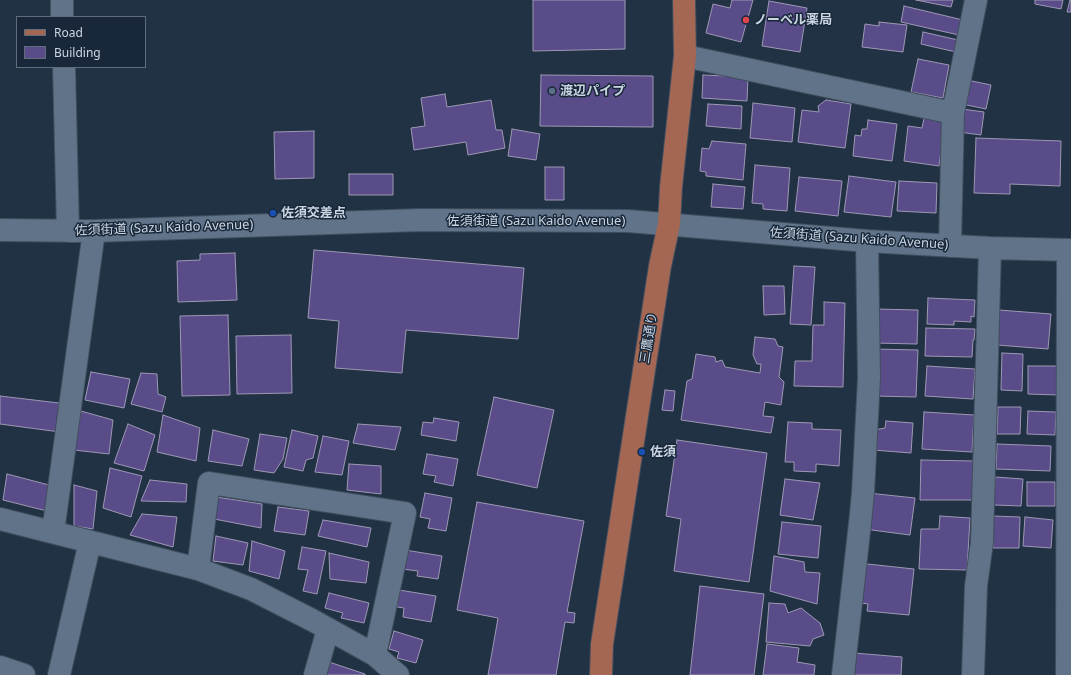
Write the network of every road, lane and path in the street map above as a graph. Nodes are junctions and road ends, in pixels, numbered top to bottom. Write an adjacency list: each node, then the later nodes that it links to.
1 (62, 0): 4 (street)
2 (684, 0): 5 (main road, 三鷹通り)
3 (976, 0): 7 (street)
4 (62, 16)
5 (685, 56): 7 (street); 8 (main road, 三鷹通り)
6 (64, 68): 10 (street)
7 (952, 113): 13 (street)
8 (669, 224): 11 (street, 佐須街道 (Sazu Kaido Avenue)); 12 (street, 佐須街道 (Sazu Kaido Avenue)); 27 (main road, 三鷹通り)
9 (0, 230): 10 (street, 佐須街道 (Sazu Kaido Avenue))
10 (68, 231): 11 (street, 佐須街道 (Sazu Kaido Avenue))
11 (94, 231): 17 (street)
12 (867, 241): 13 (street, 佐須街道 (Sazu Kaido Avenue)); 28 (street)
13 (950, 246): 14 (street, 佐須街道 (Sazu Kaido Avenue))
14 (990, 248): 15 (street, 佐須街道 (Sazu Kaido Avenue)); 29 (street)
15 (1069, 250): 30 (street)
16 (0, 519): 17 (street)
17 (54, 532): 18 (street)
18 (90, 542): 19 (street); 24 (street)
19 (198, 569): 20 (street); 21 (street)
20 (328, 629): 21 (street); 25 (street)
21 (375, 656): 26 (street)
22 (0, 667): 23 (street)
23 (24, 675)
24 (59, 675)
25 (315, 675)
26 (398, 675)
27 (601, 675)
28 (843, 675)
29 (972, 675)
30 (1067, 675)

